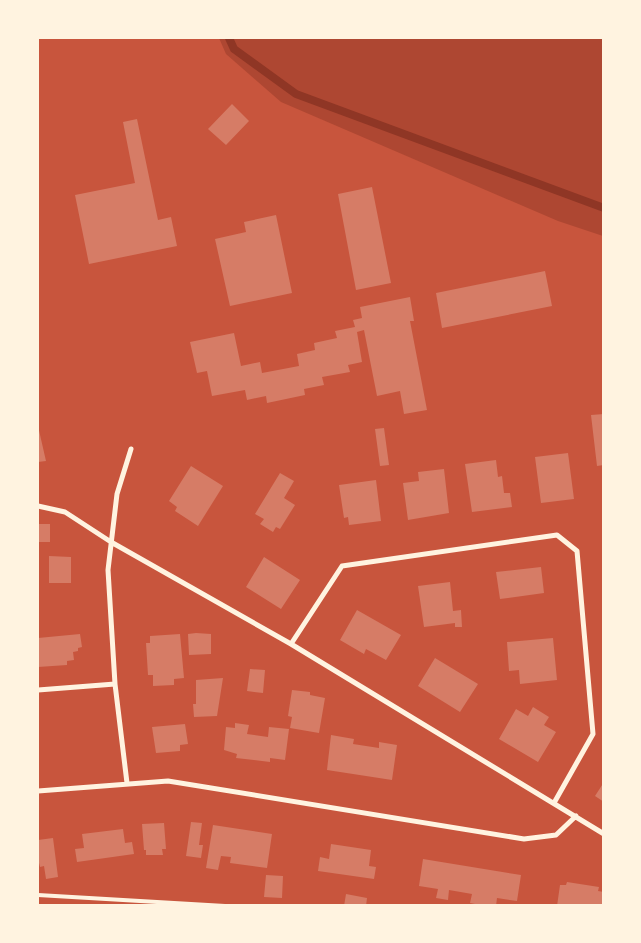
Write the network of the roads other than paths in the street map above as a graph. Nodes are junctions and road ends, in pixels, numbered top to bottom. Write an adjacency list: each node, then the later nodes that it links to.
1 (132, 449): 3 (street)
2 (38, 506): 3 (street)
3 (111, 542): 4 (street); 5 (street)
4 (291, 644): 9 (street); 9 (street)
5 (115, 684): 6 (street); 7 (street)
6 (38, 690)
7 (127, 783): 8 (street); 10 (street)
8 (38, 791)
9 (554, 803): 10 (street)
10 (576, 816): 11 (street)
11 (604, 834)
12 (38, 895): 13 (lane)
13 (224, 906)

